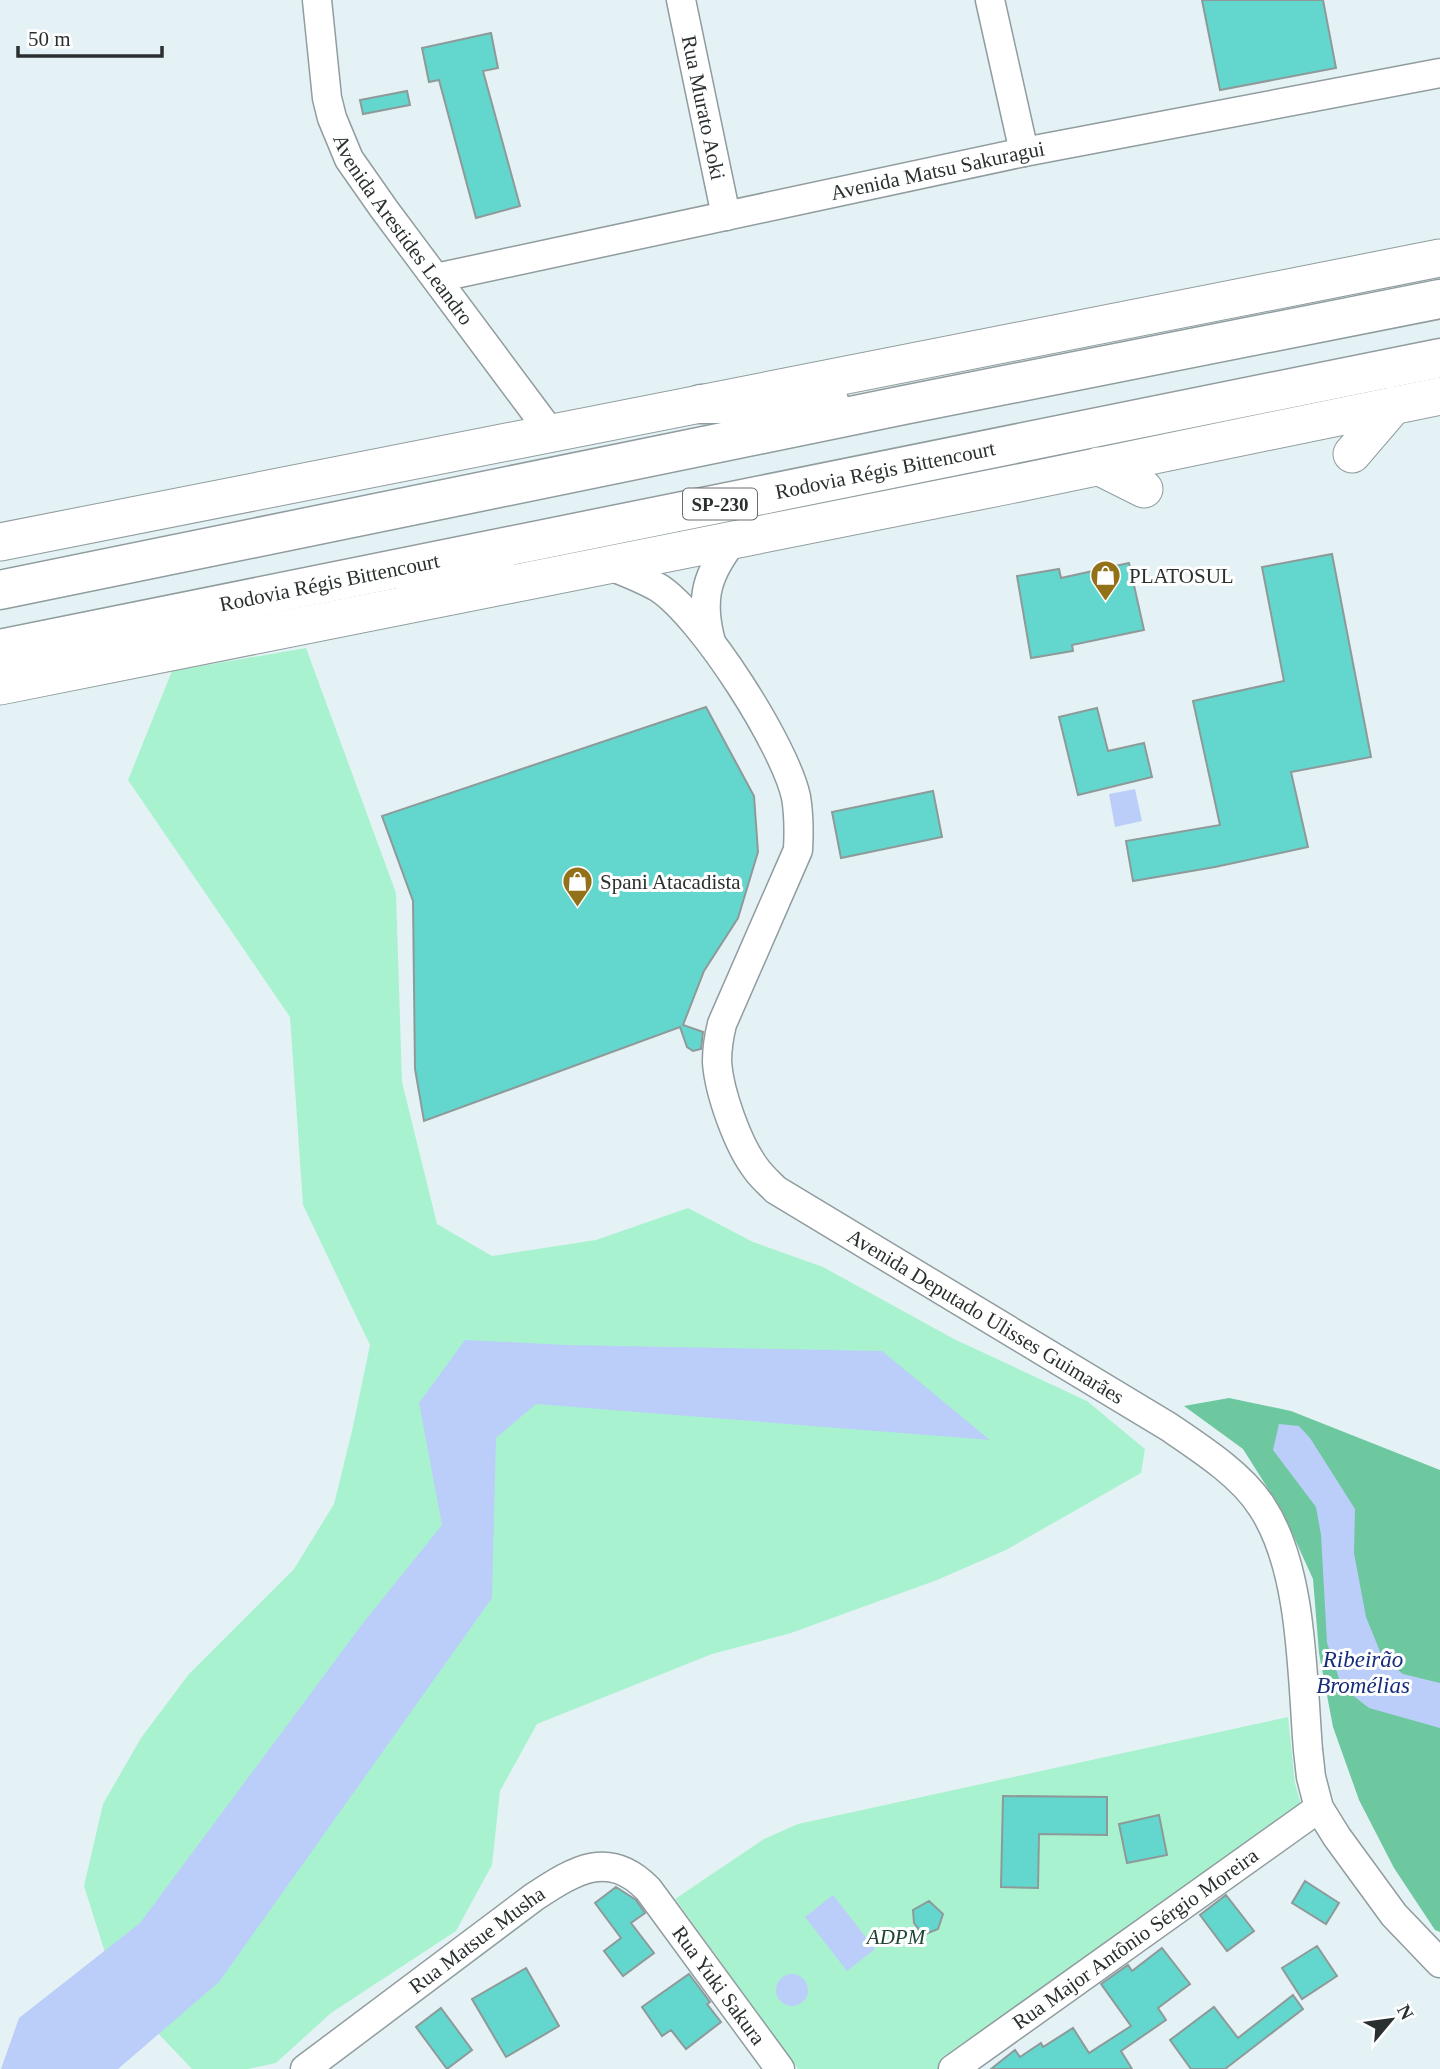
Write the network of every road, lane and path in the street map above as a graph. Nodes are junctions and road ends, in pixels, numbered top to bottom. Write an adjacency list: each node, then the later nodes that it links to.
1 (317, 0): 8 (street, Avenida Arestides Leandro)
2 (681, 0): 6 (street, Rua Murato Aoki)
3 (990, 0): 5 (street)
4 (1440, 73): 5 (street, Avenida Matsu Sakuragui)
5 (1024, 152): 6 (street, Avenida Matsu Sakuragui)
6 (726, 216): 8 (street, Avenida Matsu Sakuragui)
7 (1440, 258): 13 (main road)
8 (436, 278): 15 (street, Avenida Arestides Leandro)
9 (1440, 299): 11 (highway)
10 (1440, 358): 24 (highway, Rodovia Régis Bittencourt / SP-230)
11 (1019, 383): 13 (highway); 23 (highway)
12 (1440, 396): 14 (main road)
13 (701, 404): 15 (main road)
14 (1394, 405): 16 (main road); 17 (main road)
15 (551, 433): 20 (main road)
16 (1352, 454)
17 (1098, 466): 18 (main road); 19 (main road)
18 (1144, 489)
19 (735, 538): 21 (main road); 25 (street, Avenida Deputado Ulisses Guimarães)
20 (0, 542)
21 (605, 564): 22 (main road); 25 (street, Avenida Deputado Ulisses Guimarães)
22 (510, 583): 24 (highway); 27 (main road)
23 (0, 590)
24 (278, 593): 26 (highway, Rodovia Régis Bittencourt / SP-230)
25 (711, 644): 28 (street, Avenida Deputado Ulisses Guimarães)
26 (0, 649)
27 (0, 686)
28 (1319, 1808): 30 (street, Avenida Deputado Ulisses Guimarães); 33 (street, Rua Major Antônio Sérgio Moreira)
29 (657, 1900): 31 (street, Rua Matsue Musha); 32 (street, Rua Yuki Sakura)
30 (1440, 1963)
31 (305, 2069)
32 (780, 2069)
33 (953, 2069)

